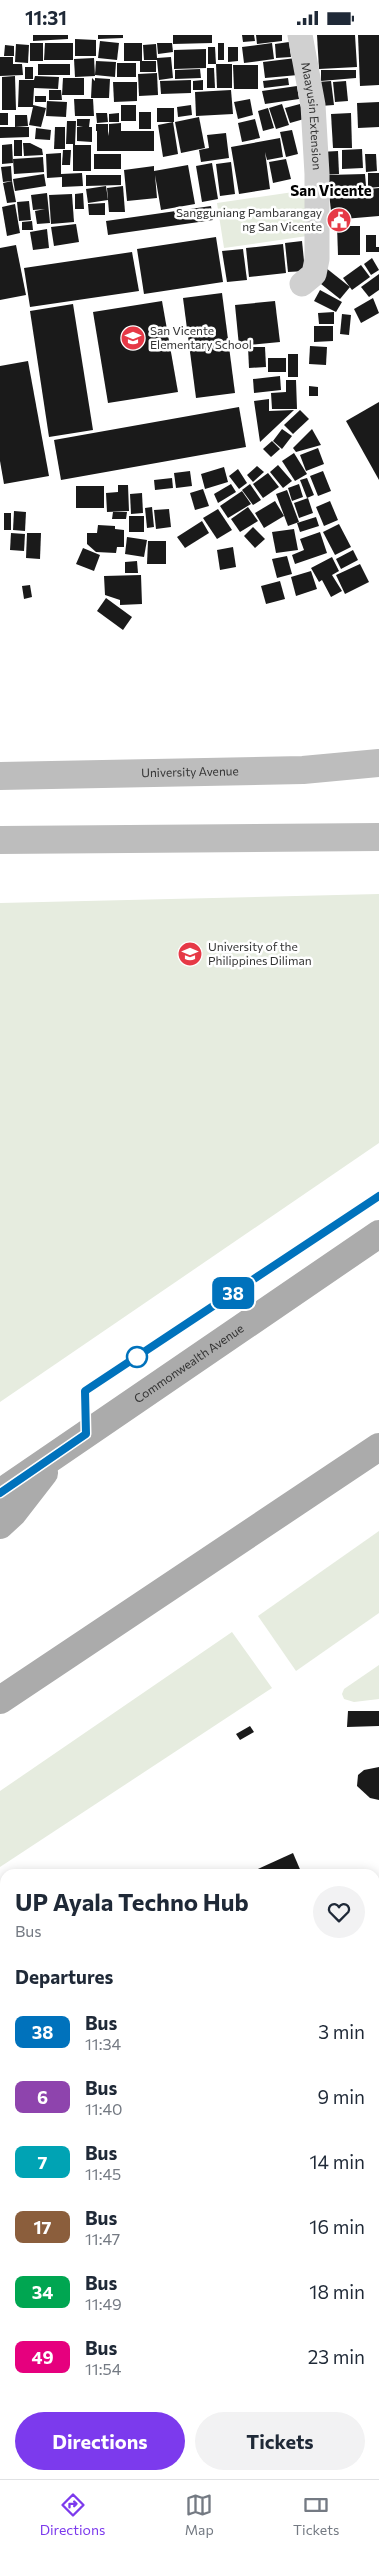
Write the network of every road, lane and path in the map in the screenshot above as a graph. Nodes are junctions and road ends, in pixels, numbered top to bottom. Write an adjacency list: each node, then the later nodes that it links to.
1 (300, 35): 2 (street, Maayusin Extension)
2 (302, 284)
3 (379, 763): 4 (main road, University Avenue)
4 (0, 776)
5 (379, 837): 6 (main road)
6 (0, 839)
7 (379, 1235): 9 (main road, Commonwealth Avenue)
8 (379, 1447): 12 (main road)
9 (62, 1450): 10 (main road, Commonwealth Avenue); 11 (main road)
10 (0, 1493)
11 (0, 1525)
12 (27, 1683): 13 (main road); 14 (main road)
13 (0, 1691)
14 (0, 1700)

